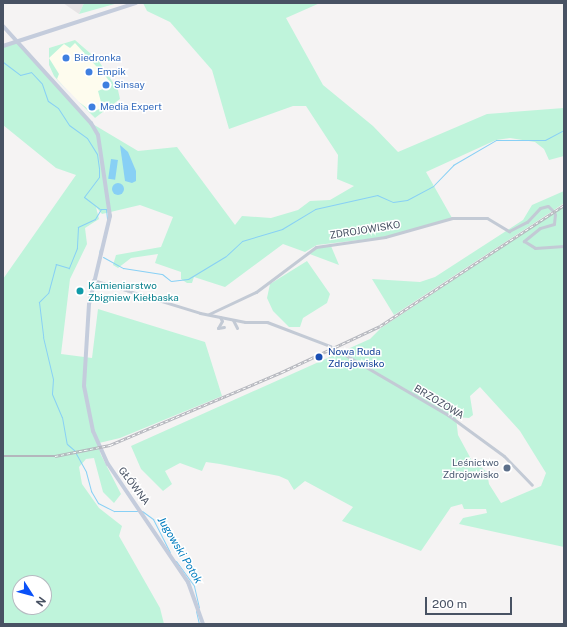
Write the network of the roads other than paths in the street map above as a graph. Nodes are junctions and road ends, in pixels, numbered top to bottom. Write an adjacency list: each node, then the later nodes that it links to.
1 (136, 3): 3 (street)
2 (3, 26): 3 (street)
3 (17, 41): 4 (street); 8 (street)
4 (3, 46)
5 (552, 210): 9 (street, ZDROJOWISKO)
6 (555, 214): 7 (street)
7 (564, 246)
8 (93, 280): 9 (street); 15 (street, GŁÓWNA)
9 (209, 314): 10 (street)
10 (220, 317): 11 (street); 12 (street)
11 (233, 320): 13 (street); 14 (street, BRZOZOWA)
12 (224, 327)
13 (237, 328)
14 (532, 485)
15 (203, 624)

